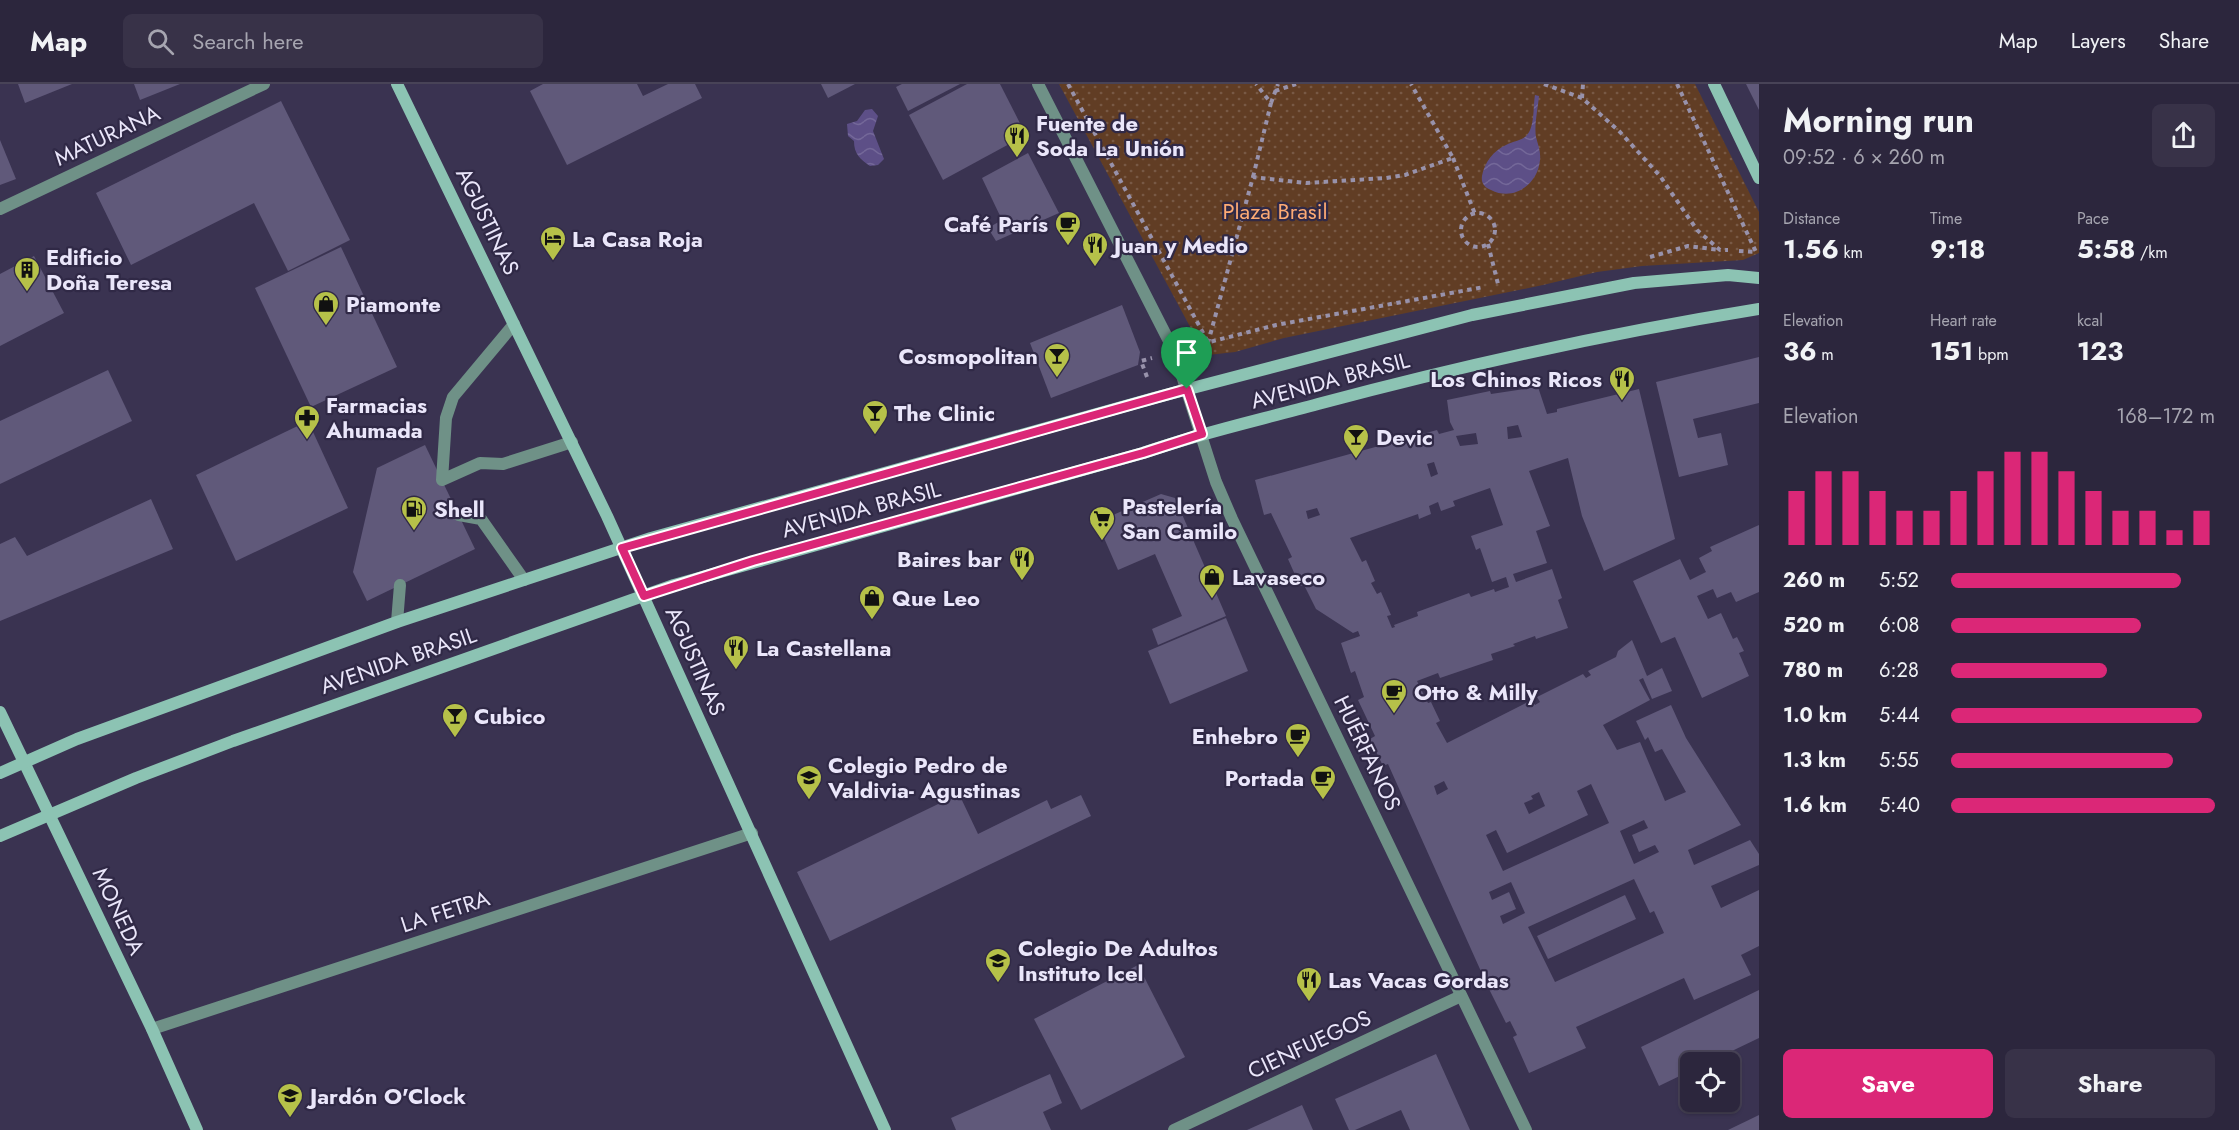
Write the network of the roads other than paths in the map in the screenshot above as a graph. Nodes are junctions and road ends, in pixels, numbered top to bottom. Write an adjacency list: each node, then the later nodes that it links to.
1 (264, 84): 6 (street, MATURANA)
2 (397, 84): 9 (main road, AGUSTINAS)
3 (1038, 84): 10 (street, HUÉRFANOS)
4 (1714, 84): 5 (main road)
5 (1759, 178)
6 (0, 209)
7 (1759, 278): 10 (main road, AVENIDA BRASIL)
8 (1759, 309): 11 (main road, AVENIDA BRASIL)
9 (514, 324): 12 (main road, AGUSTINAS); 12 (street)
10 (1187, 389): 11 (street, HUÉRFANOS); 14 (main road, AVENIDA BRASIL)
11 (1202, 434): 17 (main road, AVENIDA BRASIL); 25 (street, HUÉRFANOS)
12 (572, 442): 14 (main road, AGUSTINAS)
13 (459, 515): 15 (street)
14 (622, 548): 15 (main road, AVENIDA BRASIL); 17 (main road, AGUSTINAS)
15 (524, 580): 18 (main road, AVENIDA BRASIL)
16 (400, 585): 18 (street)
17 (644, 596): 22 (main road, AVENIDA BRASIL); 23 (main road, AGUSTINAS)
18 (397, 622): 20 (main road, AVENIDA BRASIL)
19 (0, 712): 20 (main road, MONEDA)
20 (24, 762): 21 (main road, AVENIDA BRASIL); 22 (main road, MONEDA)
21 (0, 773)
22 (50, 814): 24 (main road, AVENIDA BRASIL); 26 (main road, MONEDA)
23 (752, 833): 26 (street, LA FETRA); 28 (main road, AGUSTINAS)
24 (0, 836)
25 (1461, 996): 29 (street, CIENFUEGOS); 30 (street, HUÉRFANOS)
26 (152, 1029): 27 (main road, MONEDA)
27 (197, 1130)
28 (885, 1130)
29 (1174, 1130)
30 (1526, 1130)

